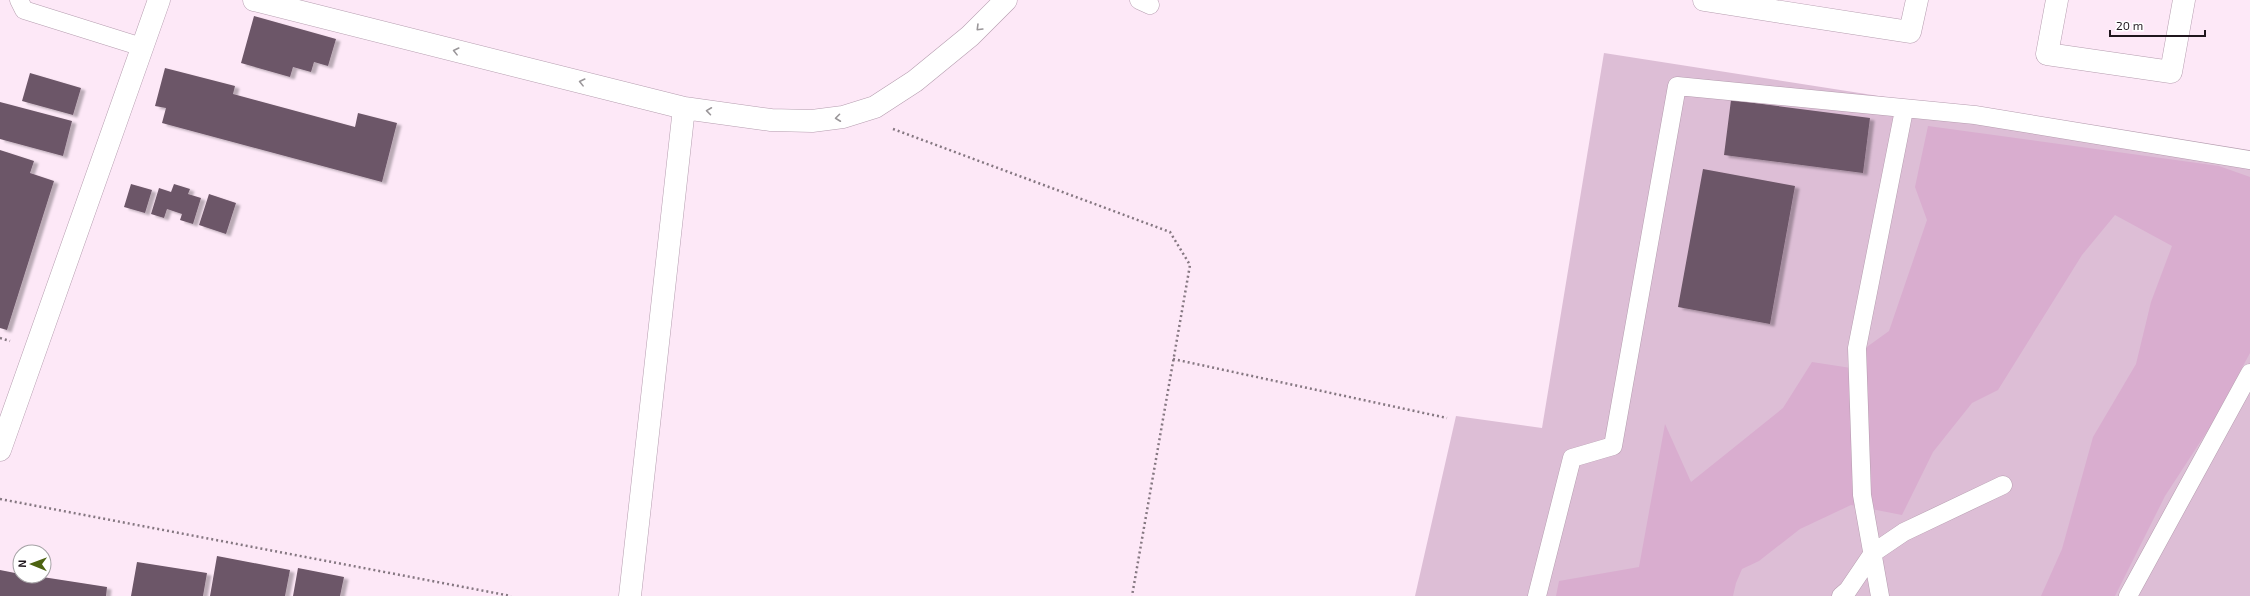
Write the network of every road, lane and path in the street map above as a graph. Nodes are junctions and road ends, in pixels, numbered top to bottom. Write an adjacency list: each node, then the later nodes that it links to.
1 (19, 0): 9 (lane)
2 (159, 0): 9 (street)
3 (254, 0): 11 (street, one-way to 3)
4 (1006, 0): 10 (street, one-way to 10)
5 (1704, 0): 6 (street)
6 (1917, 0)
7 (2057, 0): 8 (street)
8 (2184, 0)
9 (142, 47): 17 (street)
10 (875, 107): 11 (street, one-way to 11); 14 (path)
11 (684, 108): 22 (street)
12 (1904, 110): 13 (lane); 20 (lane); 24 (lane)
13 (2250, 160)
14 (1173, 359): 16 (path); 23 (path)
15 (2250, 373): 27 (lane)
16 (1448, 418)
17 (0, 450)
18 (2003, 485): 20 (lane)
19 (0, 499): 21 (path)
20 (1873, 553): 25 (lane); 26 (lane)
21 (511, 596)
22 (630, 596)
23 (1132, 596)
24 (1537, 596)
25 (1841, 596)
26 (1880, 596)
27 (2128, 596)

